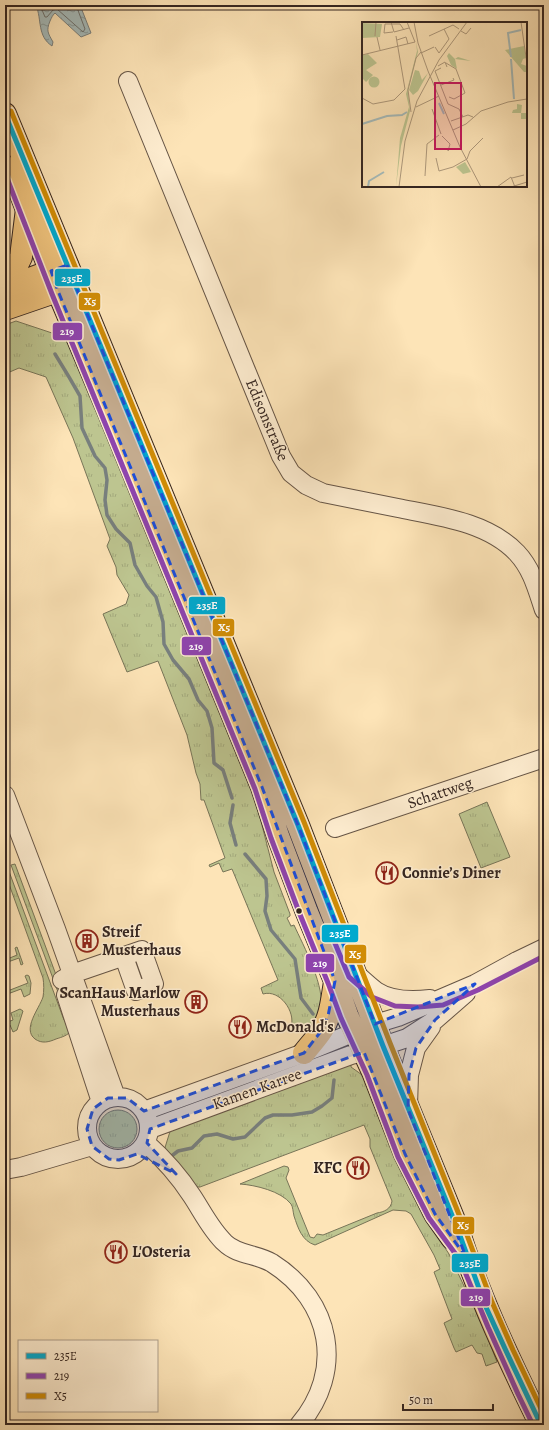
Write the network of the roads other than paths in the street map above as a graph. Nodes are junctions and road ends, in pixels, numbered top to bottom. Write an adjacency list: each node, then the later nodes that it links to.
1 (128, 81): 9 (street, Edisonstraße)
2 (5, 114): 5 (main road)
3 (5, 153): 4 (main road)
4 (27, 209): 5 (main road); 6 (main road)
5 (63, 278): 7 (main road); 8 (main road); 16 (main road); 18 (main road)
6 (5, 282)
7 (5, 291)
8 (5, 309)
9 (544, 610)
10 (544, 758): 13 (street, Schattweg)
11 (5, 795): 17 (street)
12 (5, 827): 17 (street)
13 (335, 828)
14 (544, 948): 19 (street)
15 (124, 957): 17 (street)
16 (354, 972): 20 (street); 22 (main road)
17 (67, 978): 26 (street)
18 (335, 981): 23 (main road); 25 (main road, Kamen Karree)
19 (475, 984): 20 (street); 21 (street)
20 (441, 998): 22 (street)
21 (435, 1020): 24 (street); 27 (street)
22 (375, 1024): 23 (main road, Kamen Karree); 24 (main road)
23 (355, 1032): 24 (main road); 25 (street, Kamen Karree)
24 (373, 1049): 27 (main road); 30 (street, Kamen Karree); 32 (main road)
25 (304, 1053): 28 (street, Kamen Karree)
26 (109, 1099): 28 (street); 29 (street)
27 (408, 1109): 32 (main road)
28 (144, 1111): 30 (street)
29 (90, 1140): 30 (street, Kamen Karree); 31 (street)
30 (144, 1142): 33 (street)
31 (8, 1169)
32 (466, 1257): 34 (main road)
33 (299, 1425)
34 (541, 1425)

